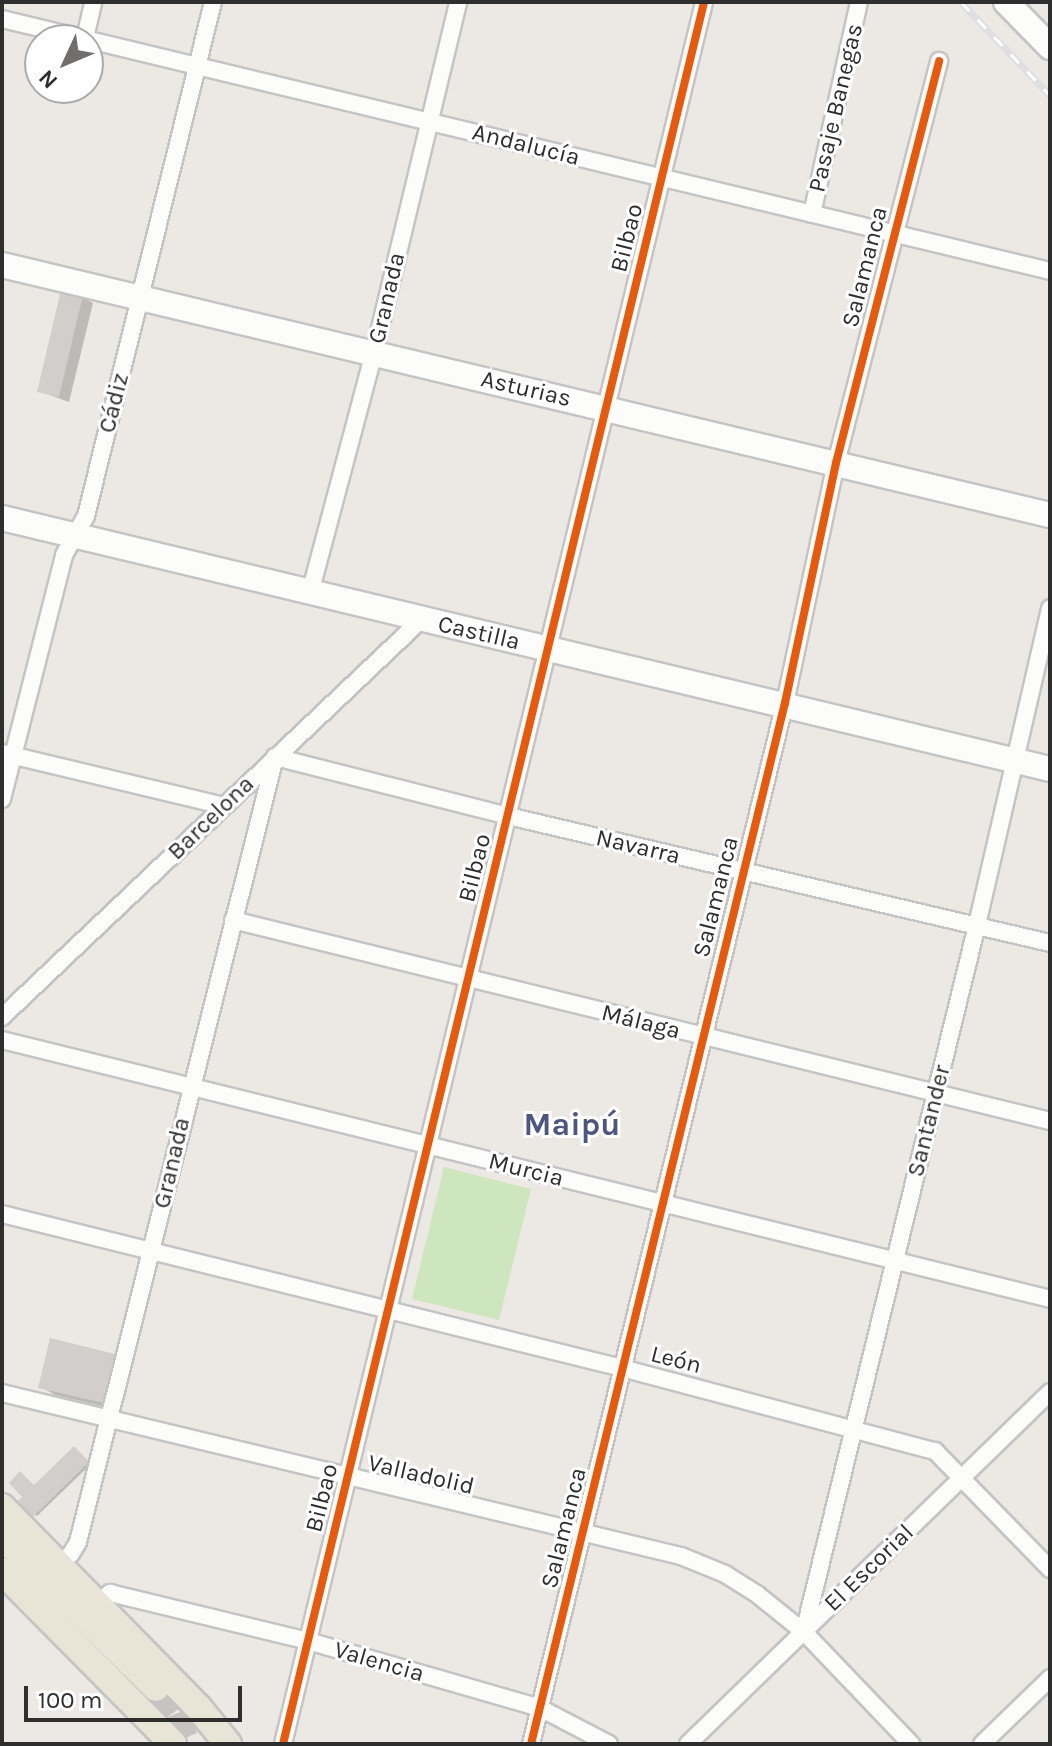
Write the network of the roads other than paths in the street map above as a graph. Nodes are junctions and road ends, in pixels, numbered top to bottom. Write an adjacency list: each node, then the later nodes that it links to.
1 (93, 2): 9 (street)
2 (213, 2): 13 (street, Cádiz)
3 (458, 2): 14 (street, Granada)
4 (704, 2): 15 (street, Bilbao)
5 (859, 2): 16 (street, Pasaje Banegas)
6 (1006, 2): 11 (street)
7 (2, 19): 8 (street, Andalucía)
8 (24, 24)
9 (88, 24)
10 (104, 43): 13 (street, Andalucía)
11 (1050, 47)
12 (939, 61): 17 (street, Salamanca)
13 (198, 66): 14 (street, Andalucía); 20 (street, Cádiz)
14 (428, 121): 15 (street, Andalucía); 21 (street, Granada)
15 (662, 177): 16 (street, Andalucía); 22 (street, Bilbao)
16 (812, 214): 17 (street, Andalucía)
17 (894, 233): 19 (street, Andalucía); 23 (street, Salamanca)
18 (2, 265): 20 (street, Asturias)
19 (1050, 271)
20 (140, 299): 21 (street, Asturias); 26 (street, Cádiz)
21 (374, 353): 22 (street, Asturias); 27 (street, Granada)
22 (606, 407): 23 (street, Asturias); 30 (street, Bilbao)
23 (836, 463): 24 (street, Asturias); 31 (street, Salamanca)
24 (1050, 515)
25 (2, 518): 26 (street, Castilla)
26 (75, 535): 27 (street, Castilla); 32 (street, Cádiz)
27 (310, 593): 29 (street, Castilla)
28 (1050, 608): 34 (street, Santander)
29 (421, 620): 30 (street, Castilla); 33 (street, Barcelona)
30 (549, 649): 31 (street, Castilla); 38 (street, Bilbao)
31 (785, 703): 34 (street, Castilla); 39 (street, Salamanca)
32 (8, 754): 36 (street, Cádiz); 37 (street)
33 (275, 757): 37 (street, Barcelona); 38 (street, Navarra); 40 (street, Granada)
34 (1013, 760): 35 (street, Castilla); 41 (street, Santander)
35 (1050, 769)
36 (2, 799)
37 (224, 806): 44 (street, Barcelona)
38 (508, 816): 39 (street, Navarra); 43 (street, Bilbao)
39 (743, 872): 41 (street, Navarra); 45 (street, Salamanca)
40 (233, 920): 43 (street, Málaga); 47 (street, Granada)
41 (977, 925): 42 (street, Navarra); 48 (street, Santander)
42 (1050, 943)
43 (468, 980): 45 (street, Málaga); 50 (street, Bilbao)
44 (2, 1017)
45 (702, 1036): 48 (street, Málaga); 51 (street, Salamanca)
46 (2, 1040): 47 (street, Murcia)
47 (190, 1086): 50 (street, Murcia); 53 (street, Granada)
48 (936, 1093): 49 (street, Málaga); 54 (street, Santander)
49 (1050, 1121)
50 (428, 1146): 51 (street, Murcia); 56 (street, Bilbao)
51 (661, 1203): 54 (street, Murcia); 57 (street, Salamanca)
52 (2, 1214): 53 (street, León)
53 (151, 1251): 56 (street, León); 60 (street, Granada)
54 (893, 1260): 55 (street, Murcia); 61 (street, Santander)
55 (1050, 1299)
56 (389, 1310): 57 (street, León); 63 (street, Bilbao)
57 (622, 1368): 61 (street, León); 65 (street, Salamanca)
58 (1050, 1392): 62 (street, El Escorial)
59 (2, 1393): 60 (street, Valladolid)
60 (110, 1420): 63 (street, Valladolid); 67 (street, Granada)
61 (853, 1427): 62 (street, León); 71 (street, Santander)
62 (963, 1477): 68 (street, León); 71 (street, El Escorial)
63 (348, 1478): 65 (street, Valladolid); 72 (street, Bilbao)
64 (2, 1507): 67 (main road)
65 (583, 1533): 71 (street, Valladolid); 75 (street, Salamanca)
66 (2, 1536): 74 (main road)
67 (59, 1563): 70 (main road)
68 (1050, 1569)
69 (2, 1571): 76 (main road)
70 (98, 1603): 72 (street, Valencia); 78 (main road)
71 (804, 1632): 82 (street, El Escorial); 83 (street, Valladolid)
72 (308, 1641): 75 (street, Valencia); 79 (street, Bilbao)
73 (1050, 1678): 84 (street)
74 (159, 1691)
75 (540, 1708): 80 (street, Salamanca); 81 (street, Valencia)
76 (158, 1734): 77 (main road)
77 (173, 1744)
78 (228, 1744)
79 (283, 1744)
80 (531, 1744)
81 (609, 1744)
82 (688, 1744)
83 (911, 1744)
84 (982, 1744)

